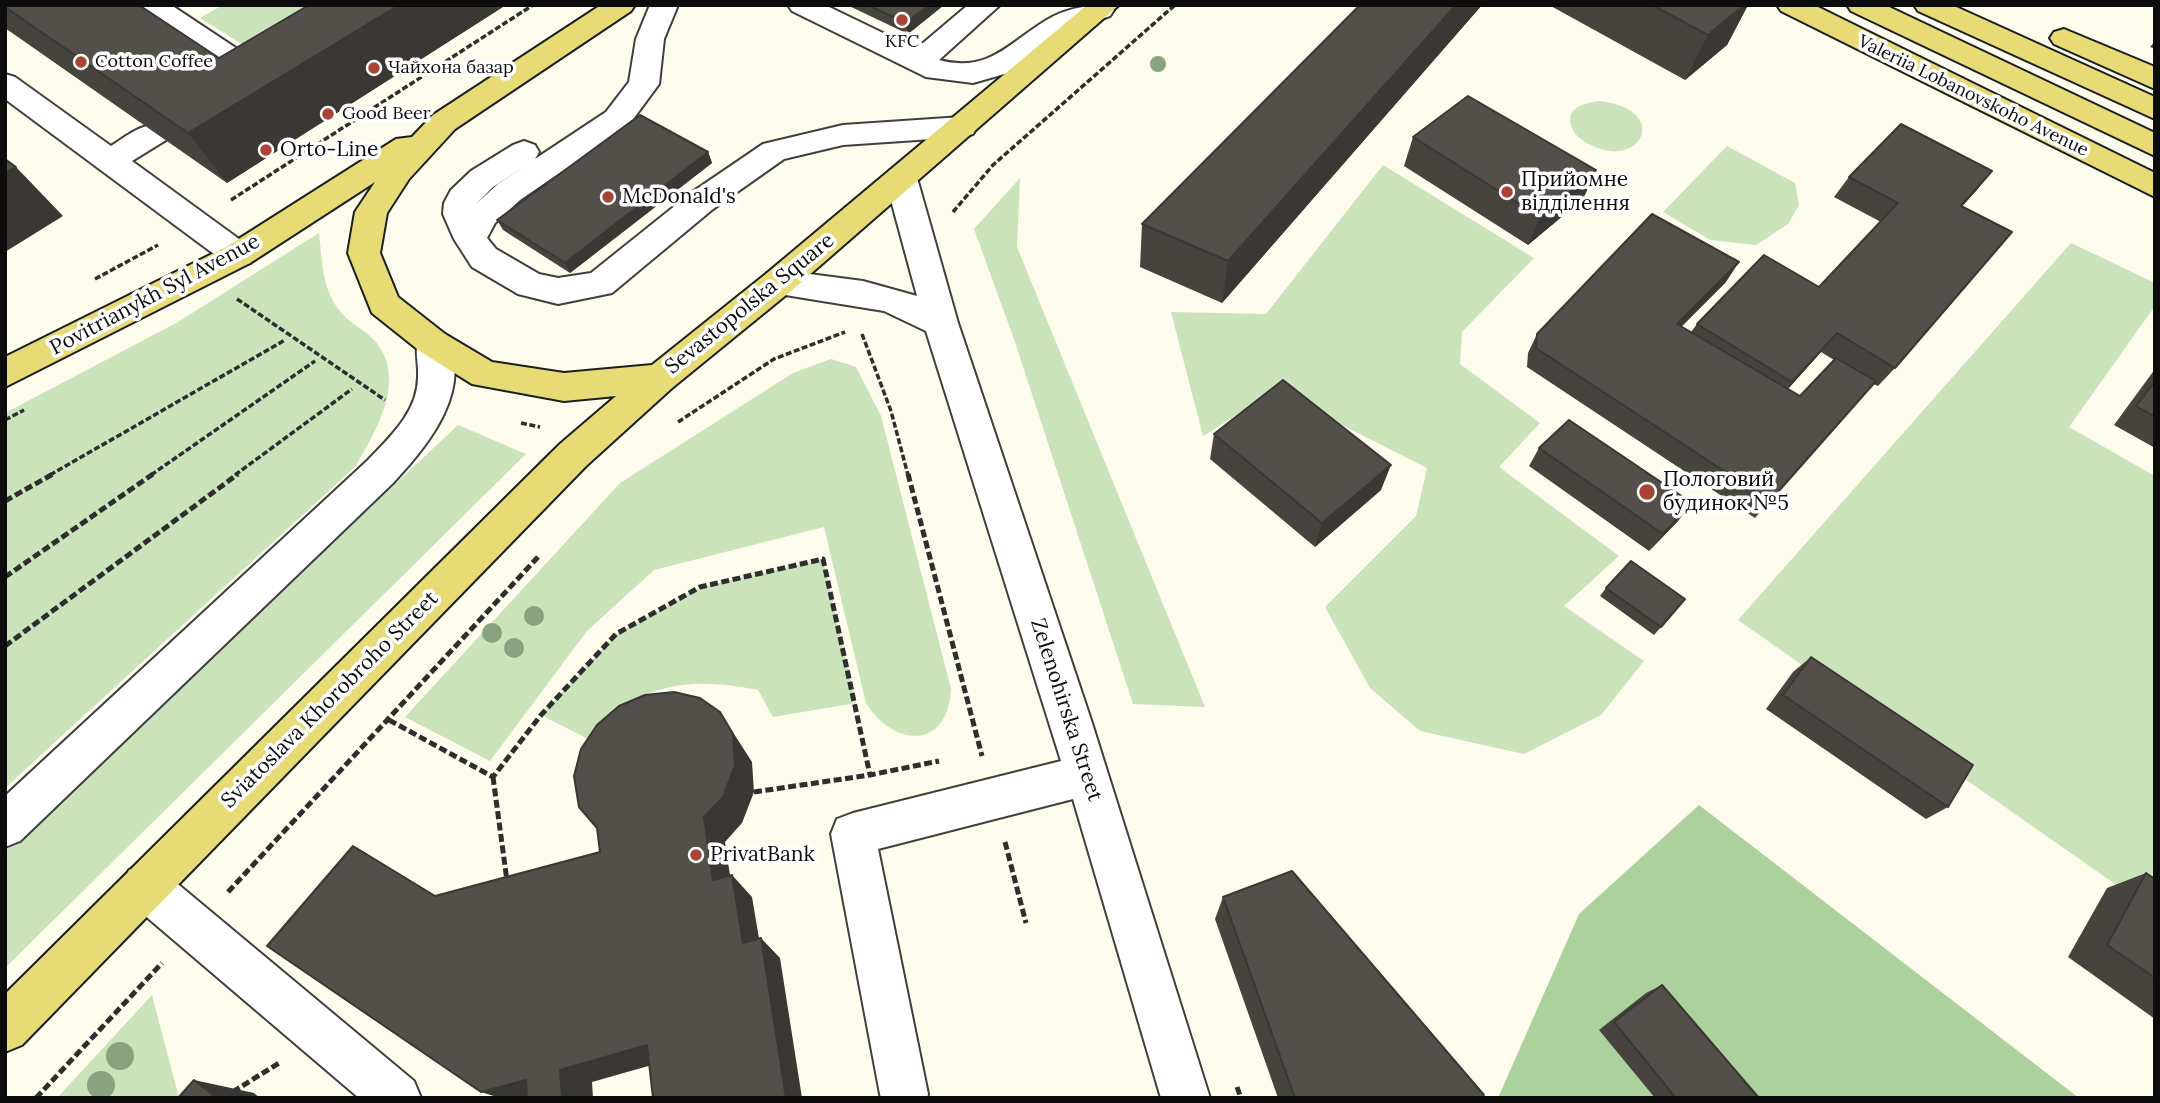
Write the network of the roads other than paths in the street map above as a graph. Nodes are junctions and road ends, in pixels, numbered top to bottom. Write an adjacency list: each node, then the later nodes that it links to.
1 (203, 5): 11 (street)
2 (621, 5): 17 (main road, Sevastopolska Square)
3 (664, 5): 18 (street)
4 (802, 5): 12 (street)
5 (986, 5): 12 (street)
6 (1791, 5): 23 (main road, Valeriia Lobanovskoho Avenue)
7 (1861, 5): 20 (main road, Valeriia Lobanovskoho Avenue)
8 (1928, 5): 16 (main road)
9 (1992, 5): 13 (main road)
10 (1102, 8): 12 (street); 18 (main road, Sevastopolska Square)
11 (163, 13): 15 (street)
12 (918, 62)
13 (2155, 79)
14 (5, 84): 21 (street)
15 (226, 89)
16 (2155, 109)
17 (444, 122): 24 (main road, Povitrianykh Syl Avenue); 27 (main road, Sevastopolska Square)
18 (962, 127): 22 (main road, Sevastopolska Square)
19 (155, 133): 21 (street)
20 (2155, 146)
21 (109, 161): 24 (street)
22 (901, 178): 25 (main road, Sevastopolska Square); 26 (street, Zelenohirska Street)
23 (2155, 186)
24 (238, 255): 28 (main road, Povitrianykh Syl Avenue)
25 (779, 282): 26 (street); 29 (main road, Sevastopolska Square)
26 (941, 323): 30 (street, Zelenohirska Street)
27 (433, 343): 29 (main road, Sevastopolska Square); 31 (street)
28 (5, 373)
29 (660, 378): 32 (main road, Sviatoslava Khorobroho Street)
30 (1087, 775): 34 (street); 36 (street, Zelenohirska Street)
31 (5, 826)
32 (145, 886): 33 (main road, Sviatoslava Khorobroho Street); 35 (street)
33 (5, 1028)
34 (904, 1094)
35 (397, 1098)
36 (1186, 1098)

